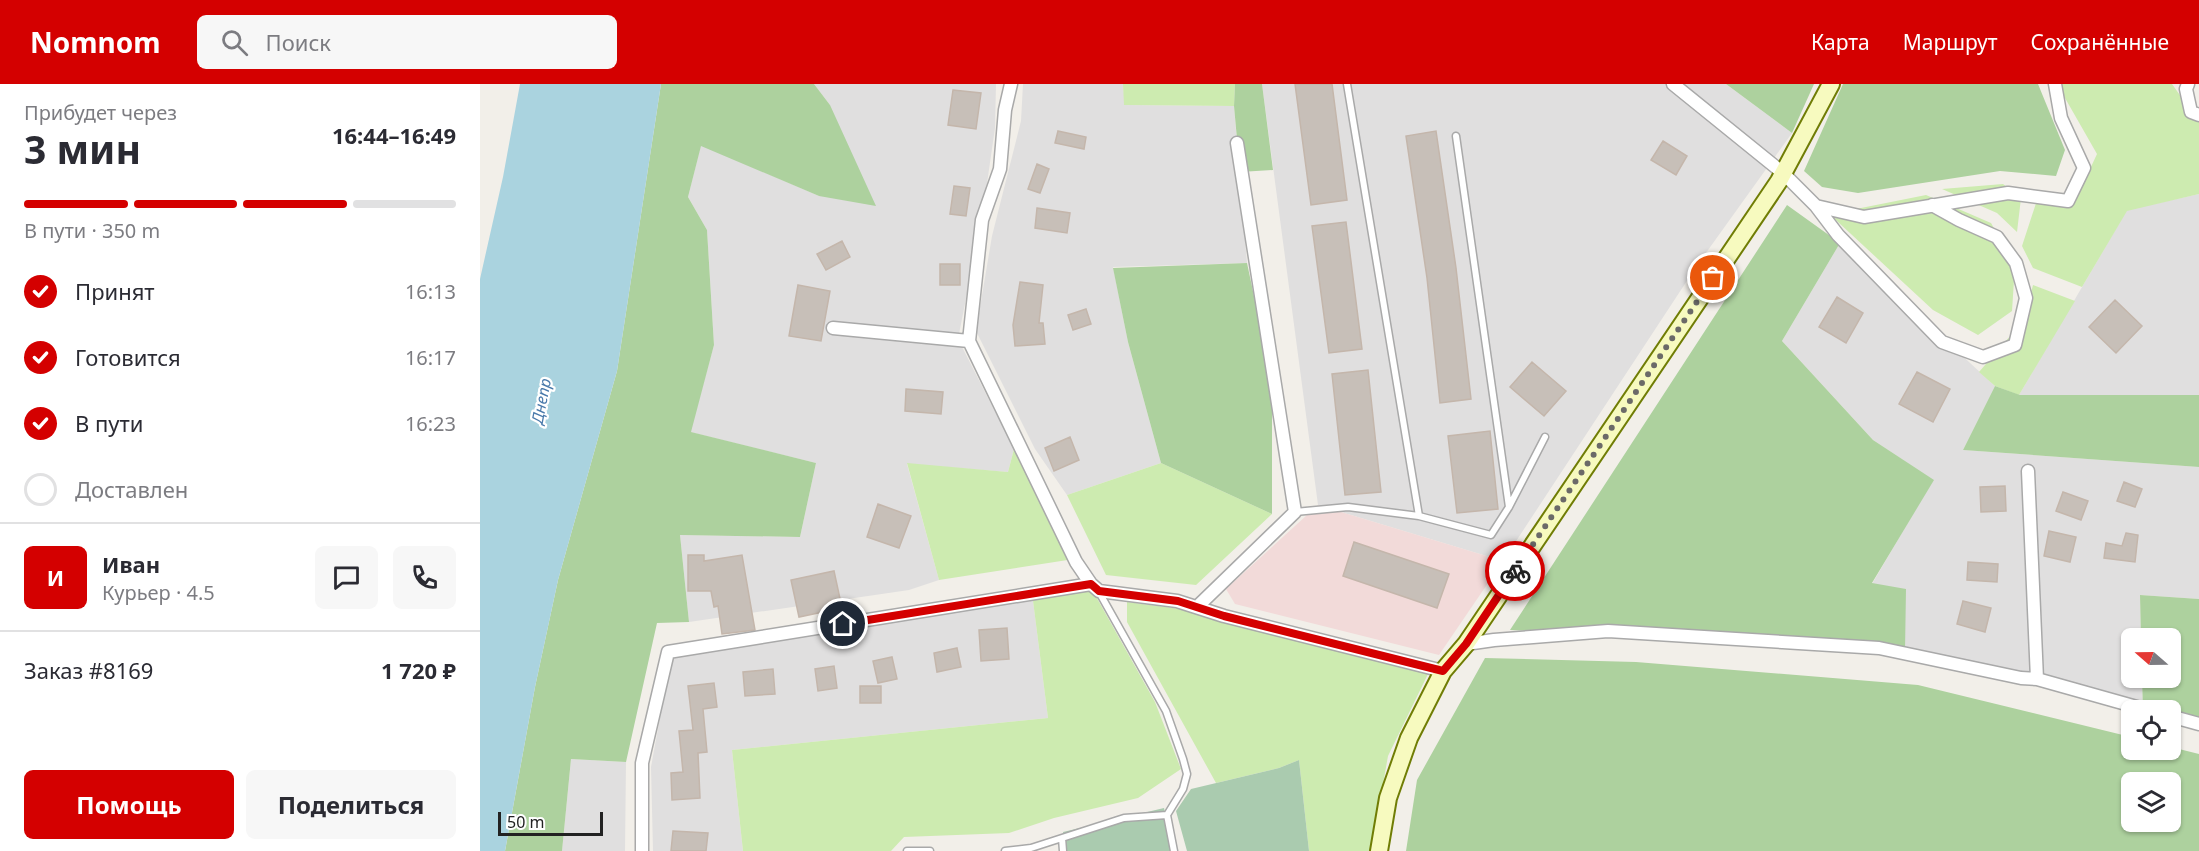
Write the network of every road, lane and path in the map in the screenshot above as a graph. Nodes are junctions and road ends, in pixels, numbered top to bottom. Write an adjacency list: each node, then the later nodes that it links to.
1 (1011, 84): 14 (street)
2 (1347, 84): 19 (lane)
3 (1673, 84): 10 (street)
4 (1831, 84): 10 (street)
5 (2055, 84): 11 (street)
6 (2188, 84): 7 (street)
7 (2199, 115)
8 (1456, 136): 17 (lane)
9 (1237, 142): 18 (street)
10 (1783, 173): 12 (street); 22 (street)
11 (1932, 205): 12 (street); 12 (street)
12 (1816, 206)
13 (832, 328): 14 (street)
14 (969, 341): 20 (street)
15 (1545, 437): 17 (lane)
16 (2028, 471): 24 (street)
17 (1509, 507): 19 (lane)
18 (1295, 512): 19 (lane); 21 (street)
19 (1419, 516)
20 (1095, 587): 21 (street); 28 (lane); 30 (street)
21 (1197, 607): 23 (street)
22 (1466, 644): 23 (street); 24 (street)
23 (1443, 671): 36 (street)
24 (2037, 679): 25 (street)
25 (2121, 703)
26 (2181, 719): 27 (street)
27 (2199, 724)
28 (1167, 815): 29 (lane); 35 (lane)
29 (1062, 838): 33 (lane); 34 (lane)
30 (642, 851)
31 (907, 851): 32 (lane)
32 (930, 851)
33 (1005, 851)
34 (1063, 851)
35 (1174, 851)
36 (1379, 851)

